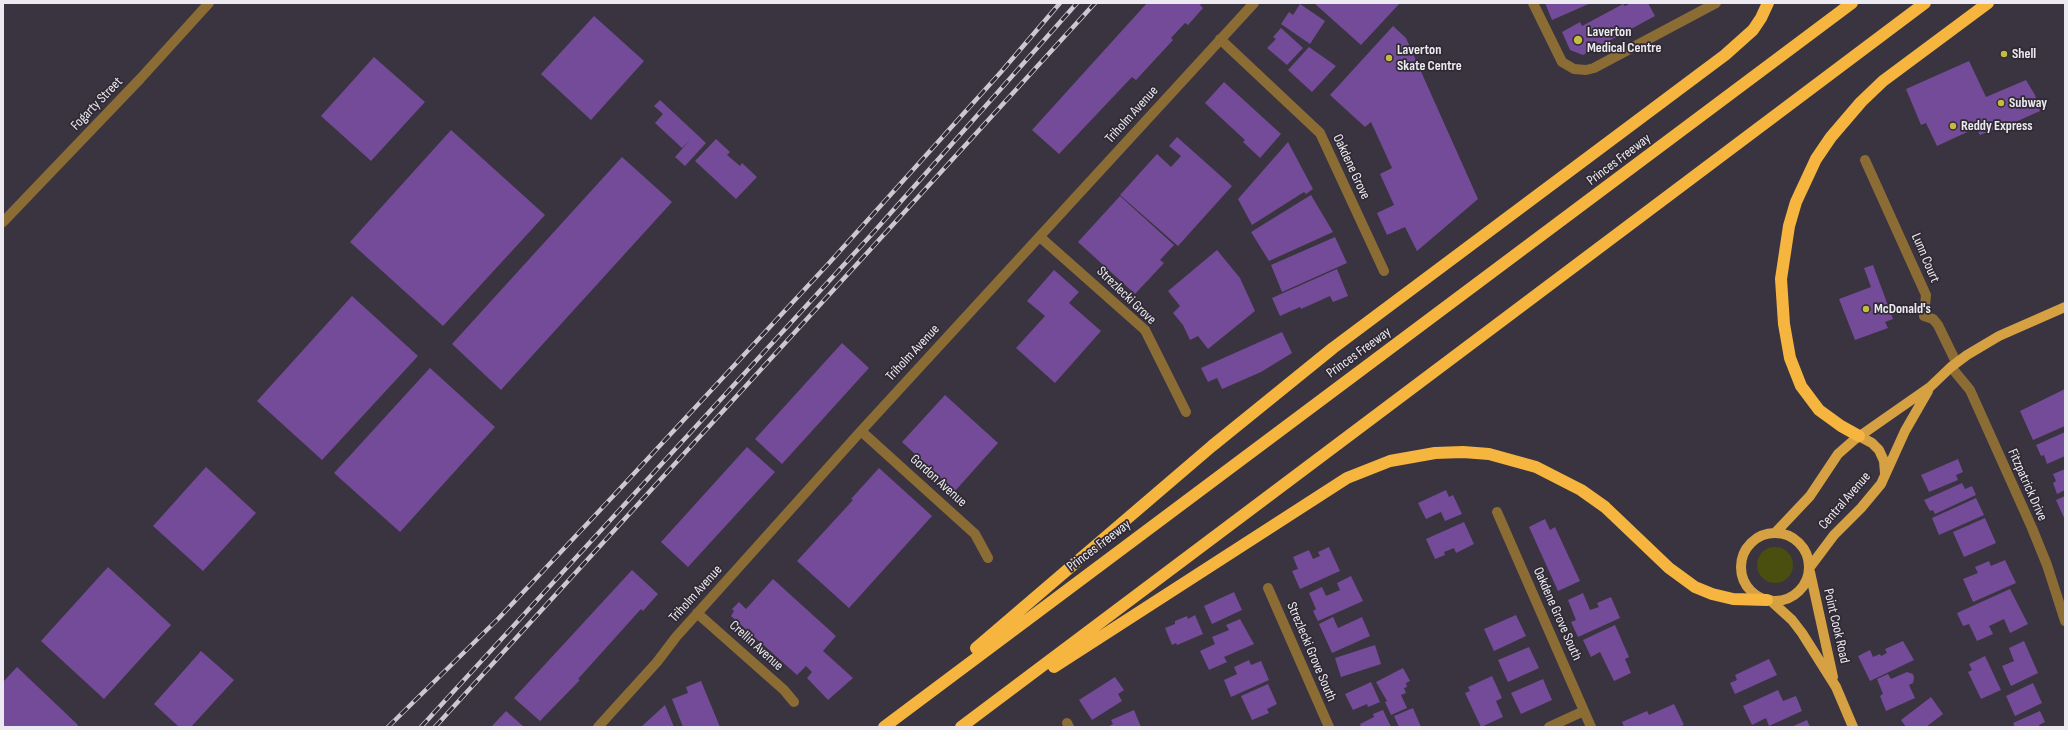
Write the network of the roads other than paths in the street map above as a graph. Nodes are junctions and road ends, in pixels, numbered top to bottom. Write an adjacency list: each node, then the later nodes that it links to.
1 (209, 3): 11 (street, Fogarty Street)
2 (1254, 3): 9 (street, Triholm Avenue)
3 (1533, 3): 4 (street)
4 (1716, 3)
5 (1768, 3): 33 (highway)
6 (1852, 3): 33 (highway, Princes Freeway)
7 (1925, 3): 32 (highway)
8 (1988, 3): 19 (highway)
9 (1220, 39): 12 (street, Triholm Avenue); 13 (street, Oakdene Grove)
10 (1865, 160): 15 (street, Lunn Court)
11 (3, 222)
12 (1040, 237): 17 (street, Strezlecki Grove); 18 (street, Triholm Avenue)
13 (1384, 271)
14 (2065, 307): 15 (main road, Central Avenue)
15 (1953, 365): 16 (main road, Central Avenue); 28 (street, Fitzpatrick Drive)
16 (1930, 387): 19 (main road, Central Avenue); 20 (main road, Central Avenue)
17 (1186, 412)
18 (861, 431): 23 (street, Gordon Avenue); 27 (street, Triholm Avenue)
19 (1859, 436): 20 (main road); 22 (main road, Central Avenue)
20 (1884, 479): 24 (main road, Central Avenue)
21 (1497, 512): 31 (street, Oakdene Grove South)
22 (1776, 532): 24 (main road); 26 (main road)
23 (988, 558)
24 (1810, 569): 26 (main road); 29 (main road, Point Cook Road)
25 (1268, 588): 36 (street, Strezlecki Grove South)
26 (1769, 600): 29 (main road, Point Cook Road); 32 (highway)
27 (698, 613): 30 (street, Crellin Avenue); 34 (street, Triholm Avenue)
28 (2065, 621)
29 (1836, 687): 39 (main road, Point Cook Road)
30 (794, 702)
31 (1584, 711): 37 (street); 38 (street, Oakdene Grove South)
32 (975, 716): 35 (highway)
33 (885, 726)
34 (598, 727)
35 (961, 727)
36 (1329, 727)
37 (1549, 727)
38 (1591, 727)
39 (1853, 727)

